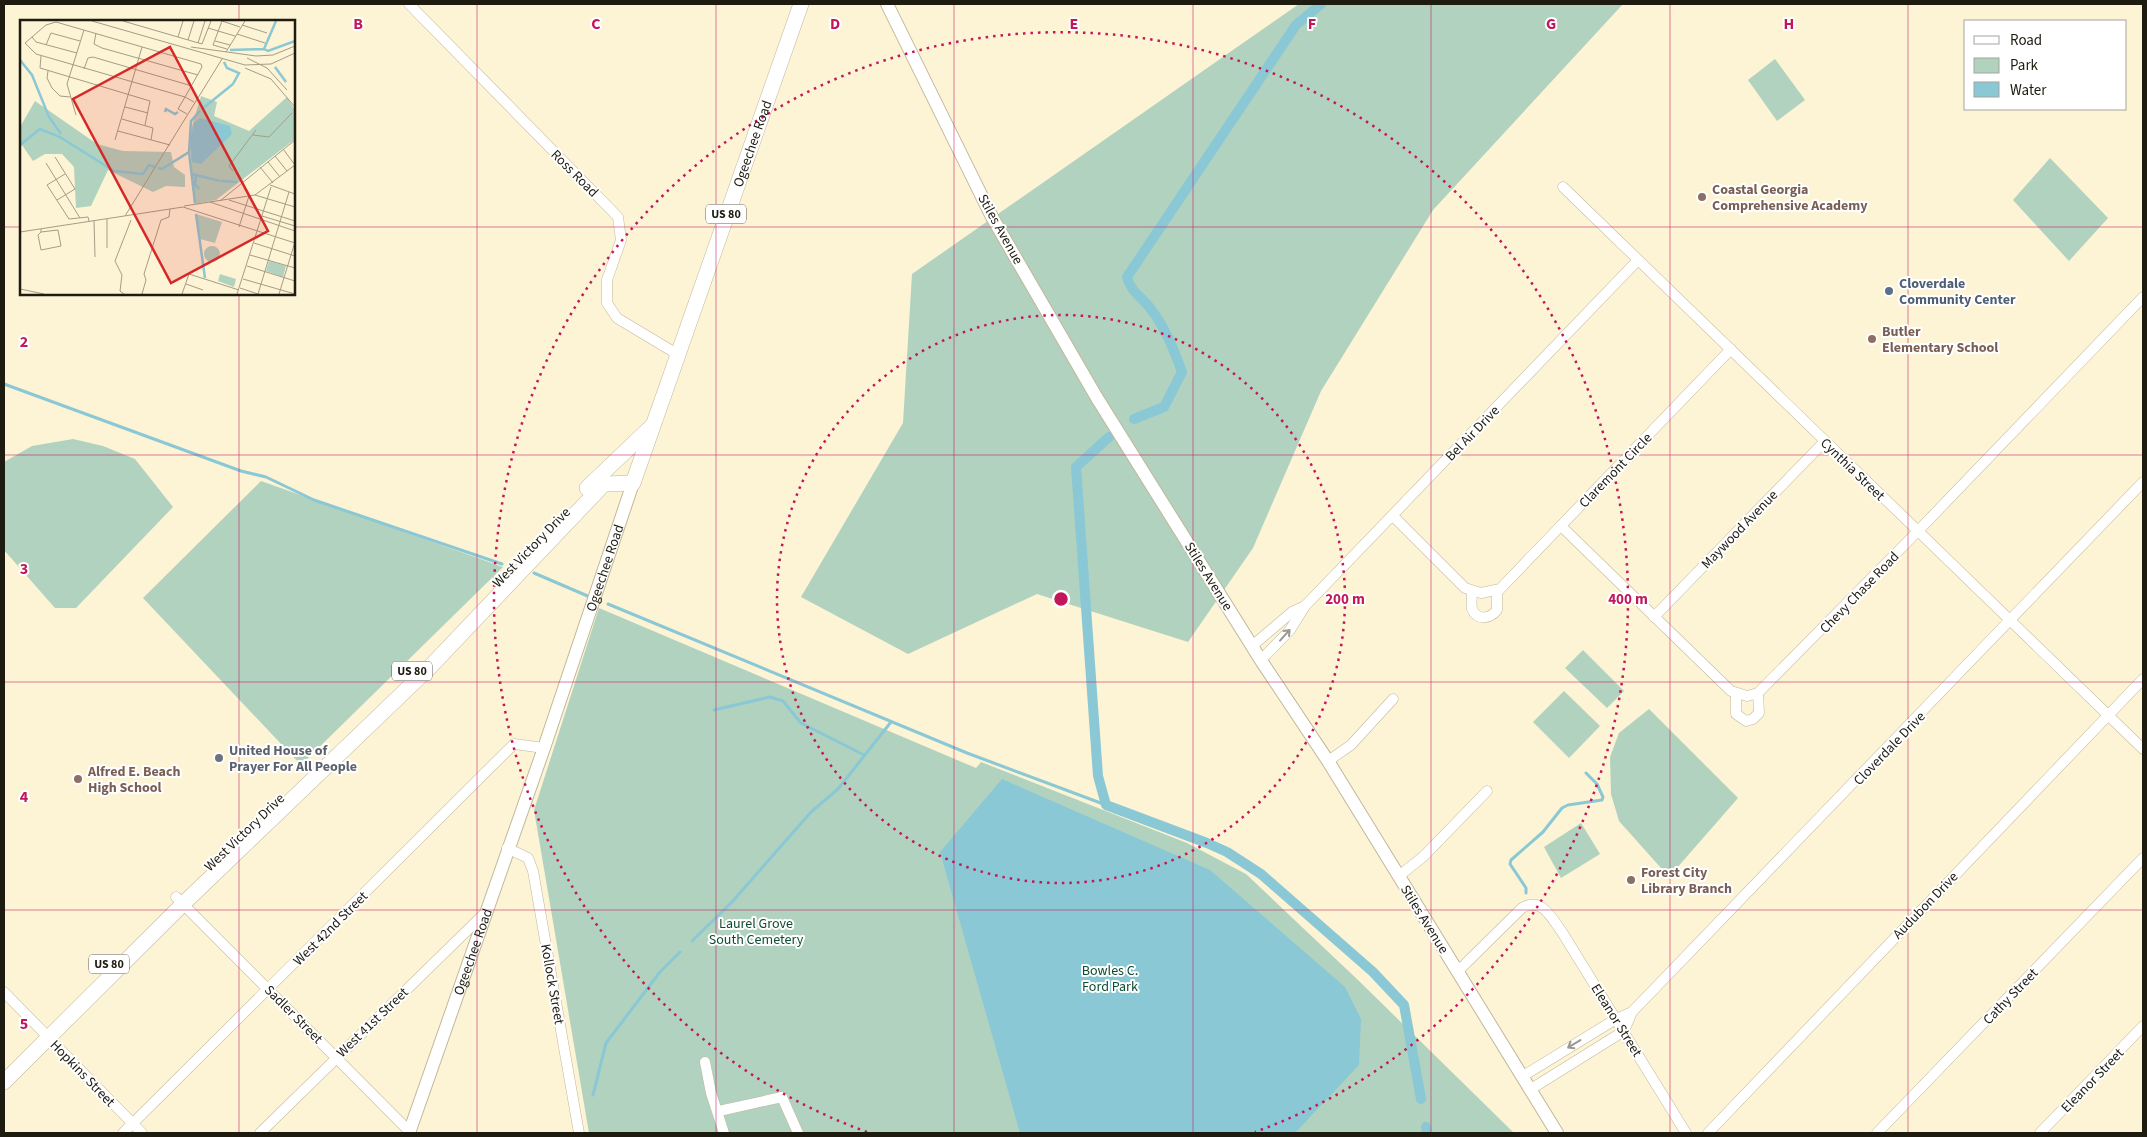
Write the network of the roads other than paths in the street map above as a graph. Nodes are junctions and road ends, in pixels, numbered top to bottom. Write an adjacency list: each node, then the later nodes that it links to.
1 (409, 4): 8 (street, Ross Road)
2 (800, 4): 8 (main road, Ogeechee Road / US 80)
3 (888, 4): 21 (street, Stiles Avenue)
4 (1563, 187): 5 (street, Cynthia Street)
5 (1638, 260): 7 (street, Cynthia Street); 13 (street, Bel Air Drive)
6 (2143, 297): 15 (street, Chevy Chase Road)
7 (1731, 349): 10 (street, Cynthia Street); 14 (street, Claremont Circle)
8 (677, 354): 9 (main road, Ogeechee Road / US 80)
9 (653, 426): 12 (main road, Ogeechee Road / US 80); 35 (main road, West Victory Drive / US 80)
10 (1825, 441): 15 (street, Cynthia Street); 19 (street, Maywood Avenue)
11 (2143, 482): 20 (street, Cloverdale Drive)
12 (633, 484): 28 (street, Ogeechee Road); 35 (main road, West Victory Drive / US 80)
13 (1393, 516): 17 (street); 18 (street, Bel Air Drive)
14 (1561, 526): 16 (street, Claremont Circle); 19 (street)
15 (1918, 532): 20 (street, Cynthia Street); 25 (street, Chevy Chase Road)
16 (1497, 590): 17 (street); 17 (street)
17 (1472, 591)
18 (1305, 606): 21 (street, Bel Air Drive); 22 (street, Bel Air Drive, one-way to 18)
19 (1654, 617): 24 (street)
20 (2010, 621): 27 (street, Cynthia Street); 40 (street, Cloverdale Drive)
21 (1252, 646): 22 (street, Stiles Avenue)
22 (1261, 660): 30 (street, Stiles Avenue)
23 (2143, 679): 27 (street, Audubon Drive)
24 (1736, 694): 25 (street); 25 (street)
25 (1758, 694)
26 (1394, 699): 30 (street)
27 (2108, 714): 29 (street, Cynthia Street); 62 (street, Audubon Drive)
28 (544, 748): 32 (street, Ogeechee Road); 38 (street, West 42nd Street)
29 (2143, 750)
30 (1328, 761): 34 (street, Stiles Avenue)
31 (1488, 790): 34 (street)
32 (508, 848): 36 (street, Ogeechee Road); 57 (street, Kollock Street)
33 (2143, 858): 63 (street, Cathy Street)
34 (1399, 876): 37 (street, Stiles Avenue)
35 (180, 900): 38 (street, Sadler Street); 44 (main road, West Victory Drive / US 80)
36 (485, 913): 45 (street, West 41st Street); 53 (street, Ogeechee Road)
37 (1458, 972): 41 (street, Eleanor Street); 48 (street, Stiles Avenue)
38 (269, 989): 45 (street, Sadler Street); 52 (street, West 42nd Street)
39 (4, 992): 44 (street, Hopkins Street)
40 (1632, 1012): 41 (street, Cloverdale Drive); 43 (street, Cloverdale Drive)
41 (1616, 1019): 43 (street, Eleanor Street); 48 (street, Cloverdale Drive, one-way to 48)
42 (2143, 1026): 64 (street, Eleanor Street)
43 (1624, 1031): 50 (street); 61 (street, Eleanor Street)
44 (46, 1034): 47 (main road, West Victory Drive / US 80); 49 (main road, West Victory Drive / US 80); 52 (street, Hopkins Street)
45 (336, 1056): 53 (street, Sadler Street); 56 (street, West 41st Street)
46 (705, 1062): 51 (street)
47 (4, 1069)
48 (1523, 1076): 50 (street, Stiles Avenue)
49 (4, 1082)
50 (1531, 1089): 60 (street, Stiles Avenue)
51 (719, 1112): 58 (street); 59 (street)
52 (133, 1124): 54 (street, West 42nd Street); 55 (street, Hopkins Street)
53 (410, 1132)
54 (123, 1133)
55 (142, 1133)
56 (260, 1133)
57 (580, 1133)
58 (724, 1133)
59 (798, 1133)
60 (1557, 1133)
61 (1686, 1133)
62 (1708, 1133)
63 (1876, 1133)
64 (2040, 1133)

